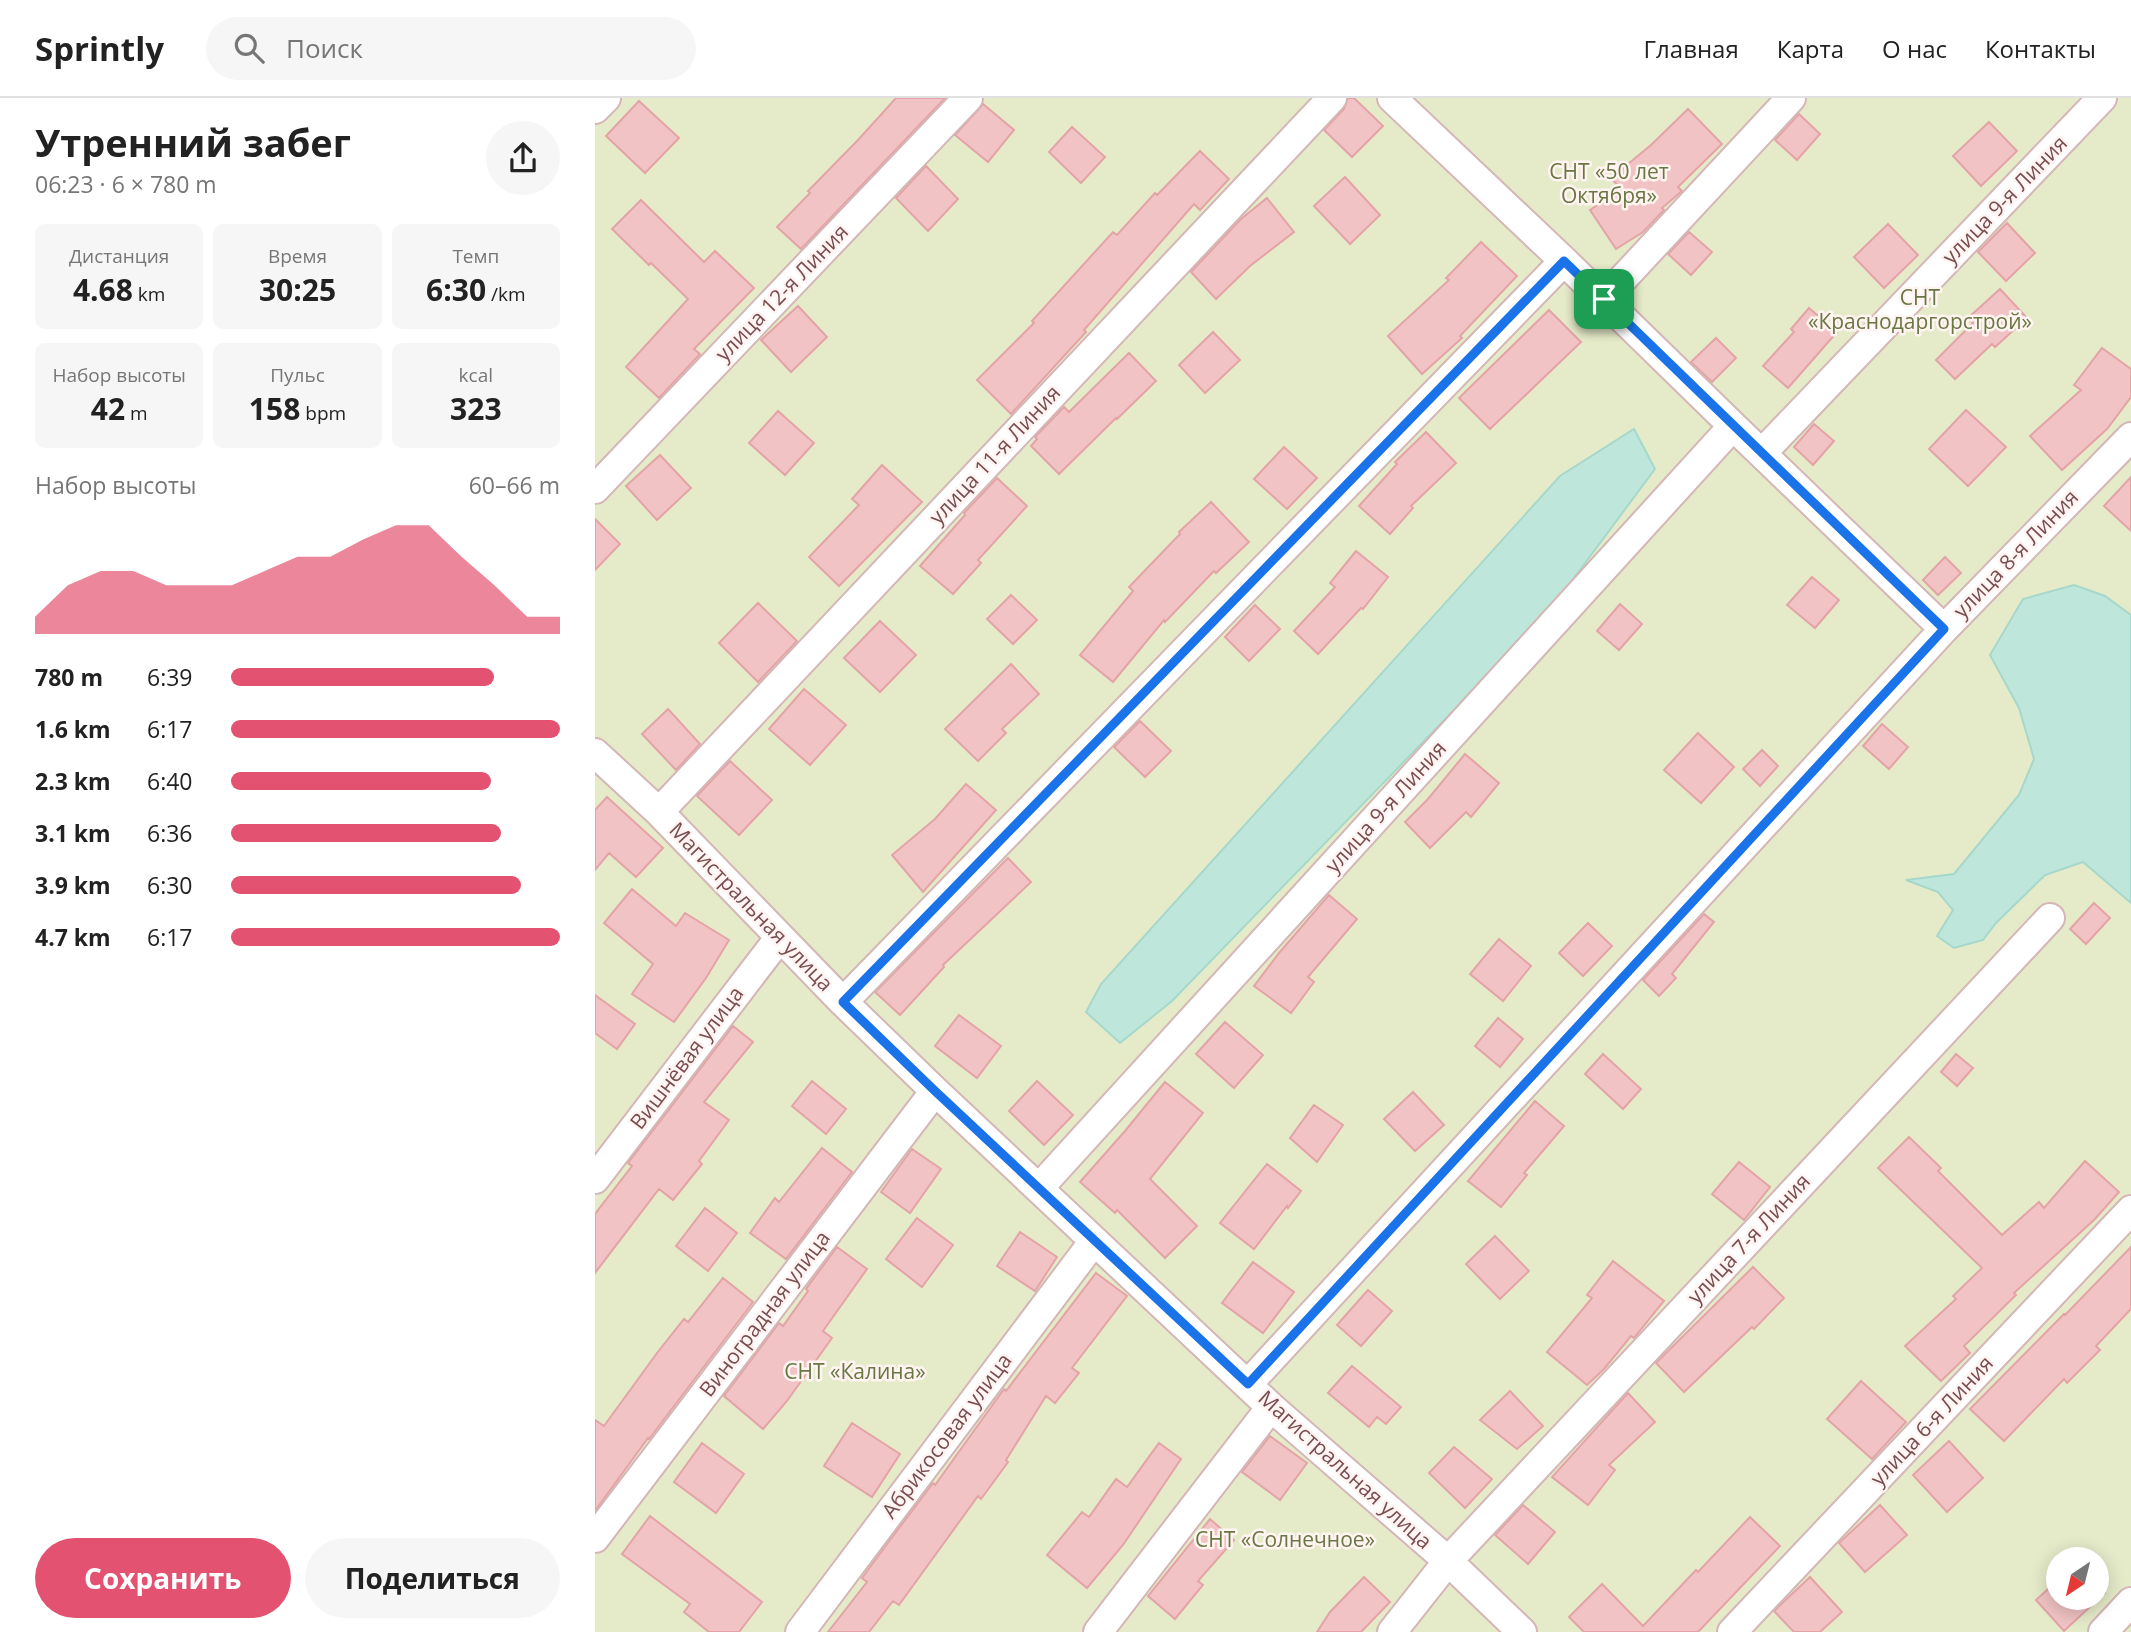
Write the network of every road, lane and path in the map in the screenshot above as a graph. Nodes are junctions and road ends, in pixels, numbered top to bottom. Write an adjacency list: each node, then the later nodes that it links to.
1 (606, 98): 7 (street)
2 (968, 98): 13 (street, улица 12-я Линия)
3 (1332, 98): 16 (street, улица 11-я Линия)
4 (1791, 98): 9 (street)
5 (2102, 98): 12 (street, улица 9-я Линия)
6 (1396, 99): 8 (street)
7 (595, 109)
8 (1564, 261): 9 (street); 19 (street)
9 (1604, 299): 10 (street)
10 (1733, 426): 12 (street); 22 (street, улица 9-я Линия)
11 (2131, 437): 14 (street, улица 8-я Линия)
12 (1762, 453): 14 (street)
13 (595, 489)
14 (1944, 629): 25 (street, улица 8-я Линия)
15 (600, 770): 16 (street, Магистральная улица)
16 (659, 812): 18 (street, Магистральная улица)
17 (2050, 918): 28 (street, улица 7-я Линия)
18 (780, 937): 19 (street, Магистральная улица); 21 (street, Вишнёвая улица)
19 (843, 1002): 20 (street, Магистральная улица)
20 (935, 1091): 22 (street, Магистральная улица); 27 (street, Виноградная улица)
21 (595, 1179)
22 (1039, 1188): 24 (street, Магистральная улица)
23 (2131, 1210): 34 (street, улица 6-я Линия)
24 (1094, 1241): 25 (street, Магистральная улица); 30 (street, Абрикосовая улица)
25 (1248, 1384): 26 (street, Магистральная улица)
26 (1271, 1407): 28 (street, Магистральная улица); 31 (street)
27 (595, 1538)
28 (1447, 1561): 32 (street, улица 7-я Линия); 33 (street, Магистральная улица)
29 (2131, 1602): 35 (street)
30 (800, 1632)
31 (1098, 1632)
32 (1392, 1632)
33 (1523, 1632)
34 (1732, 1632)
35 (2103, 1632)

